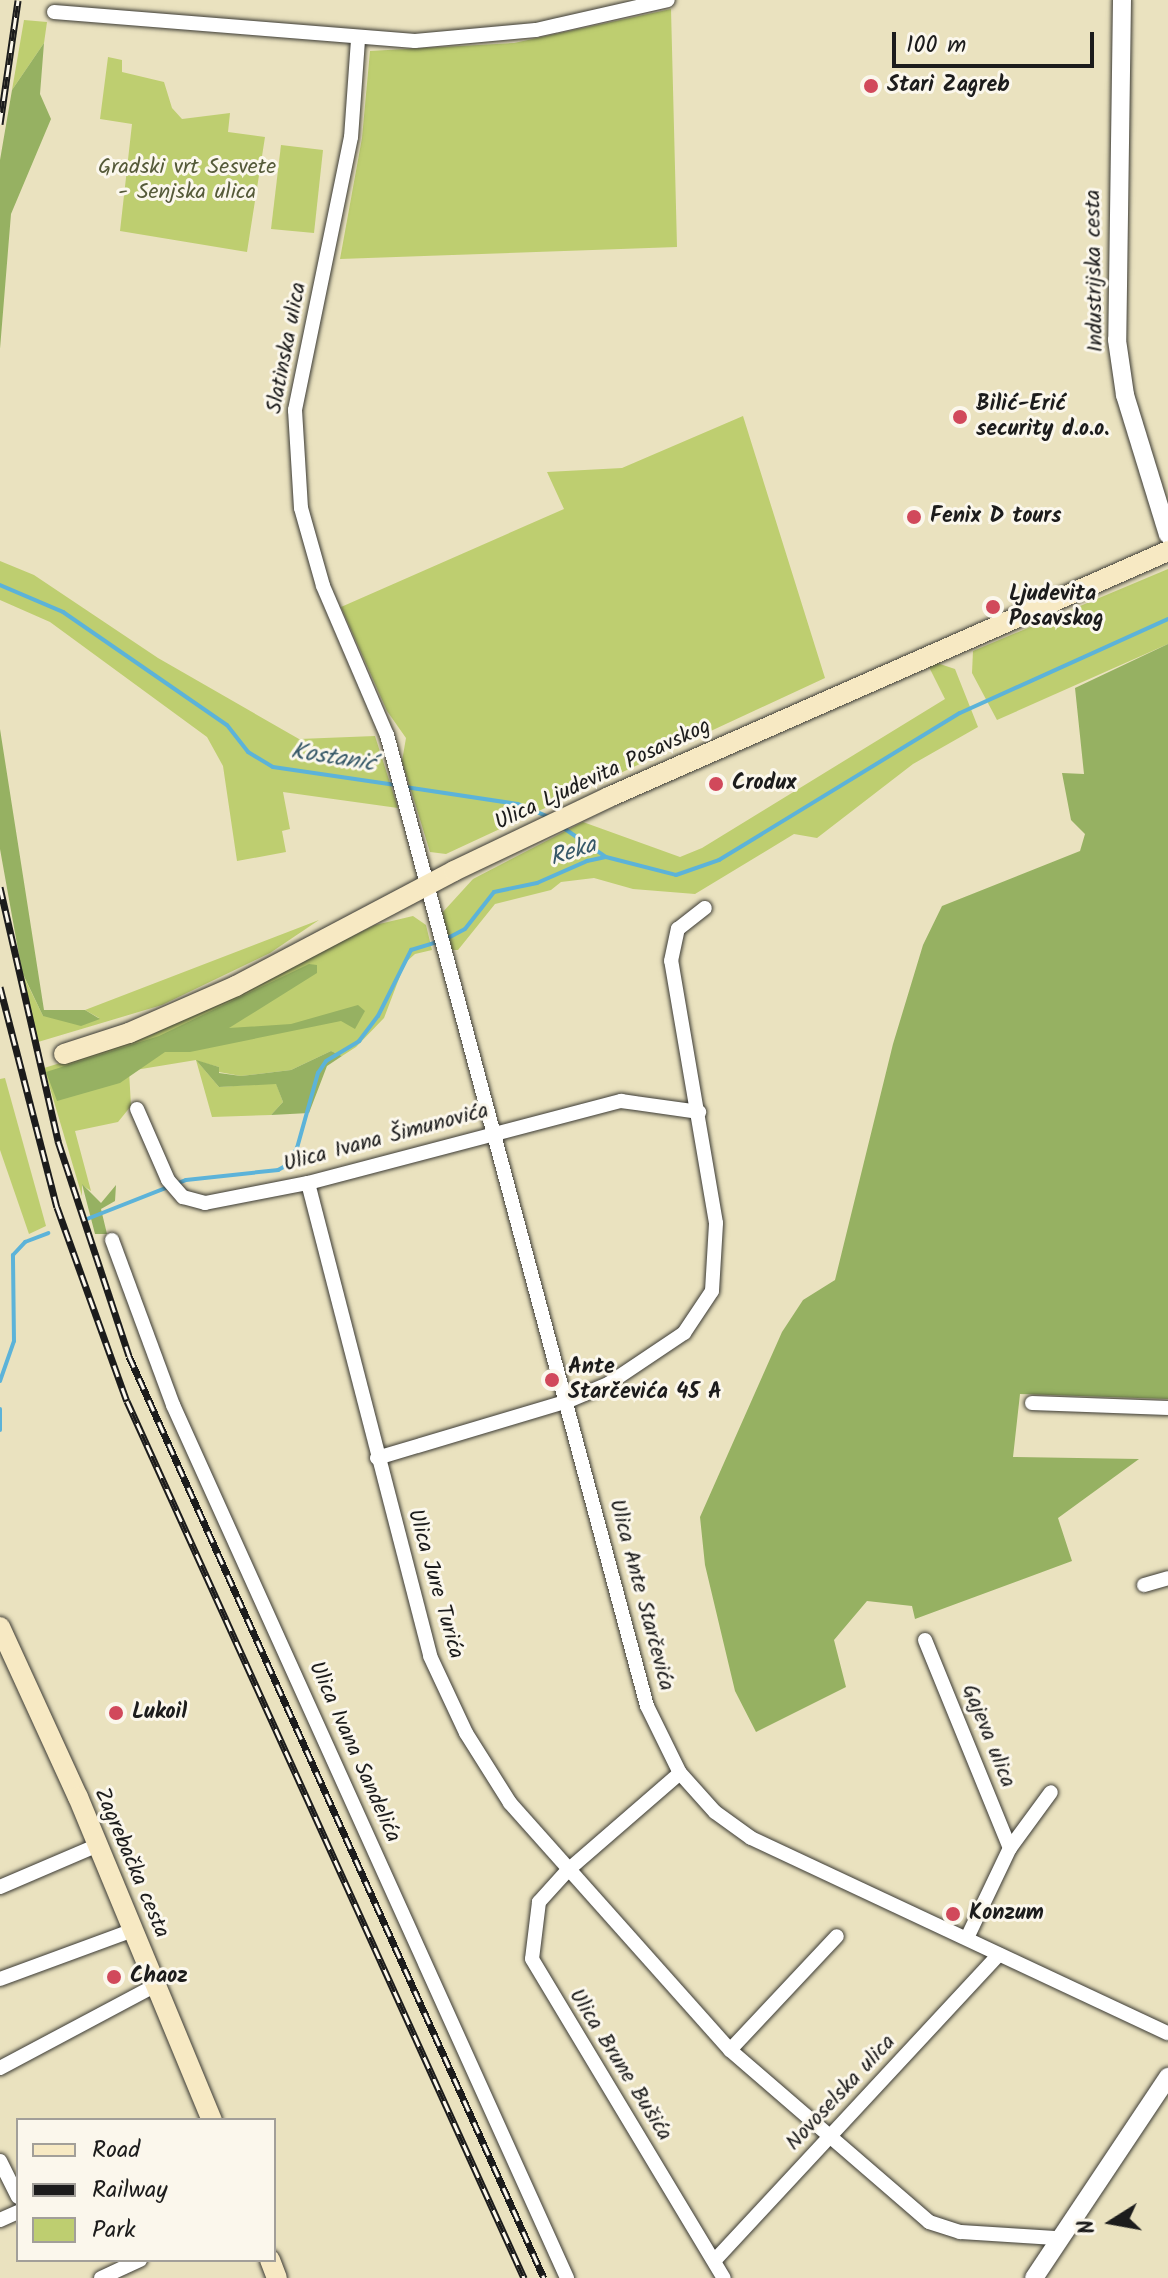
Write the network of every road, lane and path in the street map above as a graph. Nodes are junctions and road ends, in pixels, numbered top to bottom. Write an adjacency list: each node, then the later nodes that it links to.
1 (668, 0): 4 (street)
2 (1122, 0): 5 (street, Industrijska cesta)
3 (54, 12): 4 (street)
4 (358, 40): 7 (street, Slatinska ulica)
5 (1168, 535)
6 (1168, 551): 7 (main road, Ulica Ljudevita Posavskog)
7 (427, 885): 9 (main road, Ulica Ljudevita Posavskog); 12 (street, Ulica Ante Starčevića)
8 (705, 908): 11 (street)
9 (64, 1054)
10 (137, 1109): 13 (street, Ulica Ivana Šimunovića)
11 (699, 1112): 12 (street, Ulica Ivana Šimunovića); 15 (street)
12 (495, 1133): 13 (street, Ulica Ivana Šimunovića); 15 (street, Ulica Ante Starčevića)
13 (308, 1183): 18 (street, Ulica Jure Turića)
14 (112, 1240): 47 (street, Ulica Ivana Sandelića)
15 (568, 1401): 18 (street); 23 (street, Ulica Ante Starčevića)
16 (1032, 1403): 17 (street)
17 (1168, 1408)
18 (377, 1458): 27 (street, Ulica Jure Turića)
19 (1168, 1578): 20 (street)
20 (1144, 1585)
21 (0, 1627): 25 (main road, Zagrebačka cesta)
22 (925, 1640): 26 (street, Gajeva ulica)
23 (680, 1773): 27 (street, Ulica Brune Bušića); 31 (street, Ulica Ante Starčevića)
24 (1051, 1792): 26 (street, Gajeva ulica)
25 (98, 1845): 28 (street); 29 (main road, Zagrebačka cesta)
26 (1010, 1848): 31 (street, Gajeva ulica)
27 (567, 1871): 36 (street, Ulica Jure Turića); 44 (street, Ulica Brune Bušića)
28 (0, 1887)
29 (133, 1930): 33 (street); 34 (main road, Zagrebačka cesta)
30 (837, 1936): 36 (street)
31 (967, 1938): 32 (street, Ulica Ante Starčevića)
32 (999, 1954): 35 (street, Ulica Ante Starčevića); 40 (street, Novoselska ulica)
33 (0, 1979)
34 (156, 1985): 37 (street); 39 (main road, Zagrebačka cesta)
35 (1168, 2033)
36 (730, 2050): 40 (street, Ulica Jure Turića)
37 (0, 2068)
38 (1168, 2077): 43 (street)
39 (211, 2118)
40 (830, 2138): 43 (street, Ulica Jure Turića); 44 (street, Novoselska ulica)
41 (0, 2161): 42 (street)
42 (16, 2193)
43 (1056, 2238): 49 (street)
44 (715, 2260): 48 (street, Ulica Brune Bušića)
45 (136, 2262): 46 (street)
46 (101, 2278)
47 (567, 2278)
48 (724, 2278)
49 (1034, 2278)

